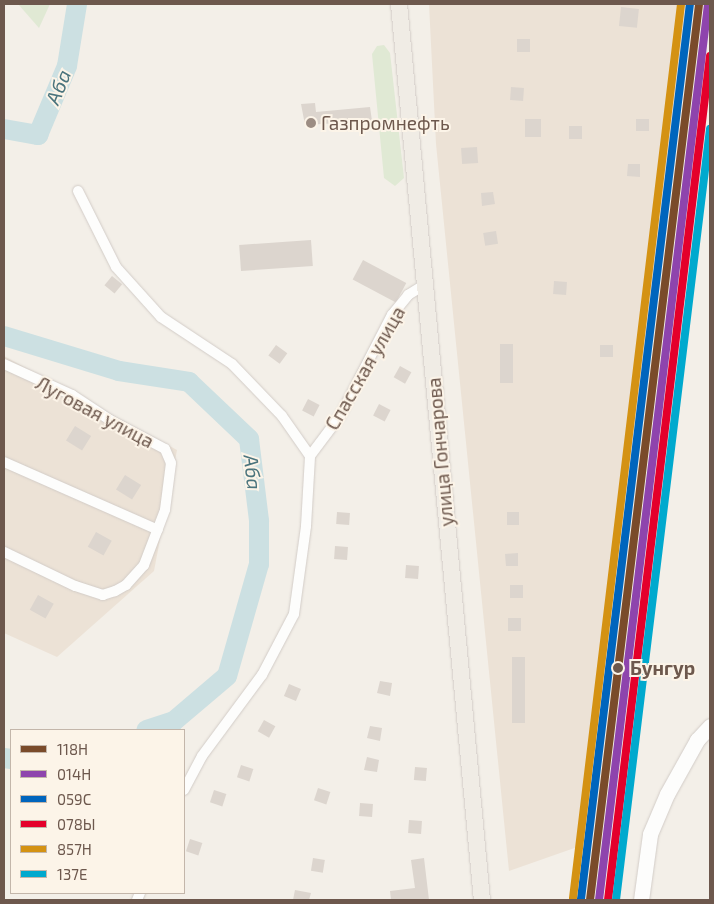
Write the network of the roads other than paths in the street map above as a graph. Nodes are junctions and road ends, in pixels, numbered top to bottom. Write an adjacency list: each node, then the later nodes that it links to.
1 (399, 4): 3 (main road, улица Гончарова)
2 (78, 191): 5 (street, Спасская улица)
3 (424, 285): 5 (street, Спасская улица); 11 (main road, улица Гончарова)
4 (4, 364): 7 (street, Луговая улица)
5 (310, 456): 10 (street)
6 (4, 462): 7 (street)
7 (158, 530): 8 (street, Луговая улица)
8 (4, 552)
9 (710, 726): 12 (street)
10 (185, 788)
11 (482, 900)
12 (641, 900)

